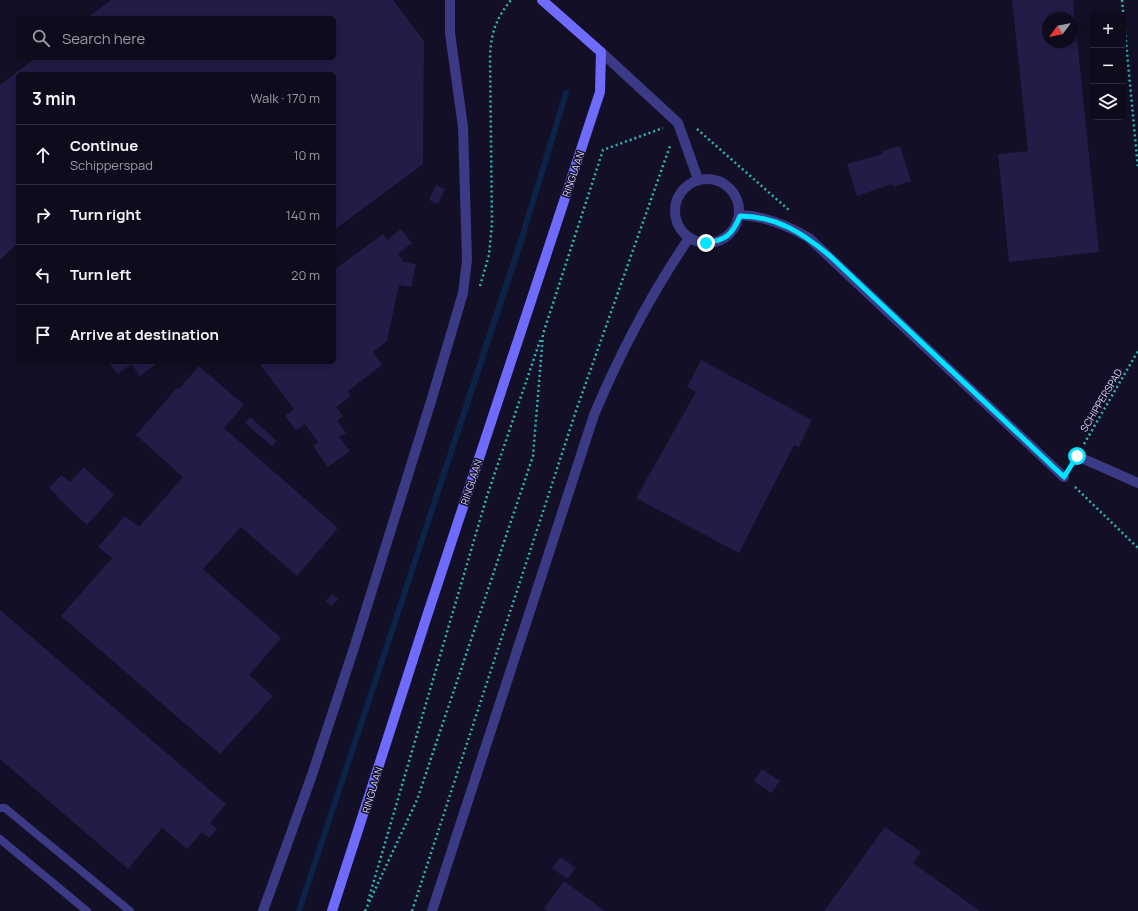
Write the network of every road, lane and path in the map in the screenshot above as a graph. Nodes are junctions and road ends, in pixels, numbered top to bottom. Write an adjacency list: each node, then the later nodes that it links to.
1 (450, 0): 22 (street)
2 (542, 0): 4 (main road)
3 (1122, 0): 7 (path)
4 (601, 52): 5 (street); 23 (main road, RINGLAAN)
5 (678, 123): 8 (street); 12 (path); 25 (path)
6 (694, 126): 9 (path)
7 (1138, 168)
8 (698, 179): 10 (street); 11 (street)
9 (795, 215)
10 (740, 216): 11 (street); 15 (street)
11 (689, 238): 26 (street)
12 (543, 334): 24 (path); 24 (path)
13 (1138, 351): 14 (path, SCHIPPERSPAD)
14 (1077, 456): 16 (street)
15 (1064, 477): 17 (path)
16 (1138, 483)
17 (1138, 548)
18 (0, 808): 21 (lane)
19 (0, 839): 20 (lane)
20 (87, 911)
21 (130, 911)
22 (264, 911)
23 (332, 911)
24 (366, 911)
25 (412, 911)
26 (432, 911)

